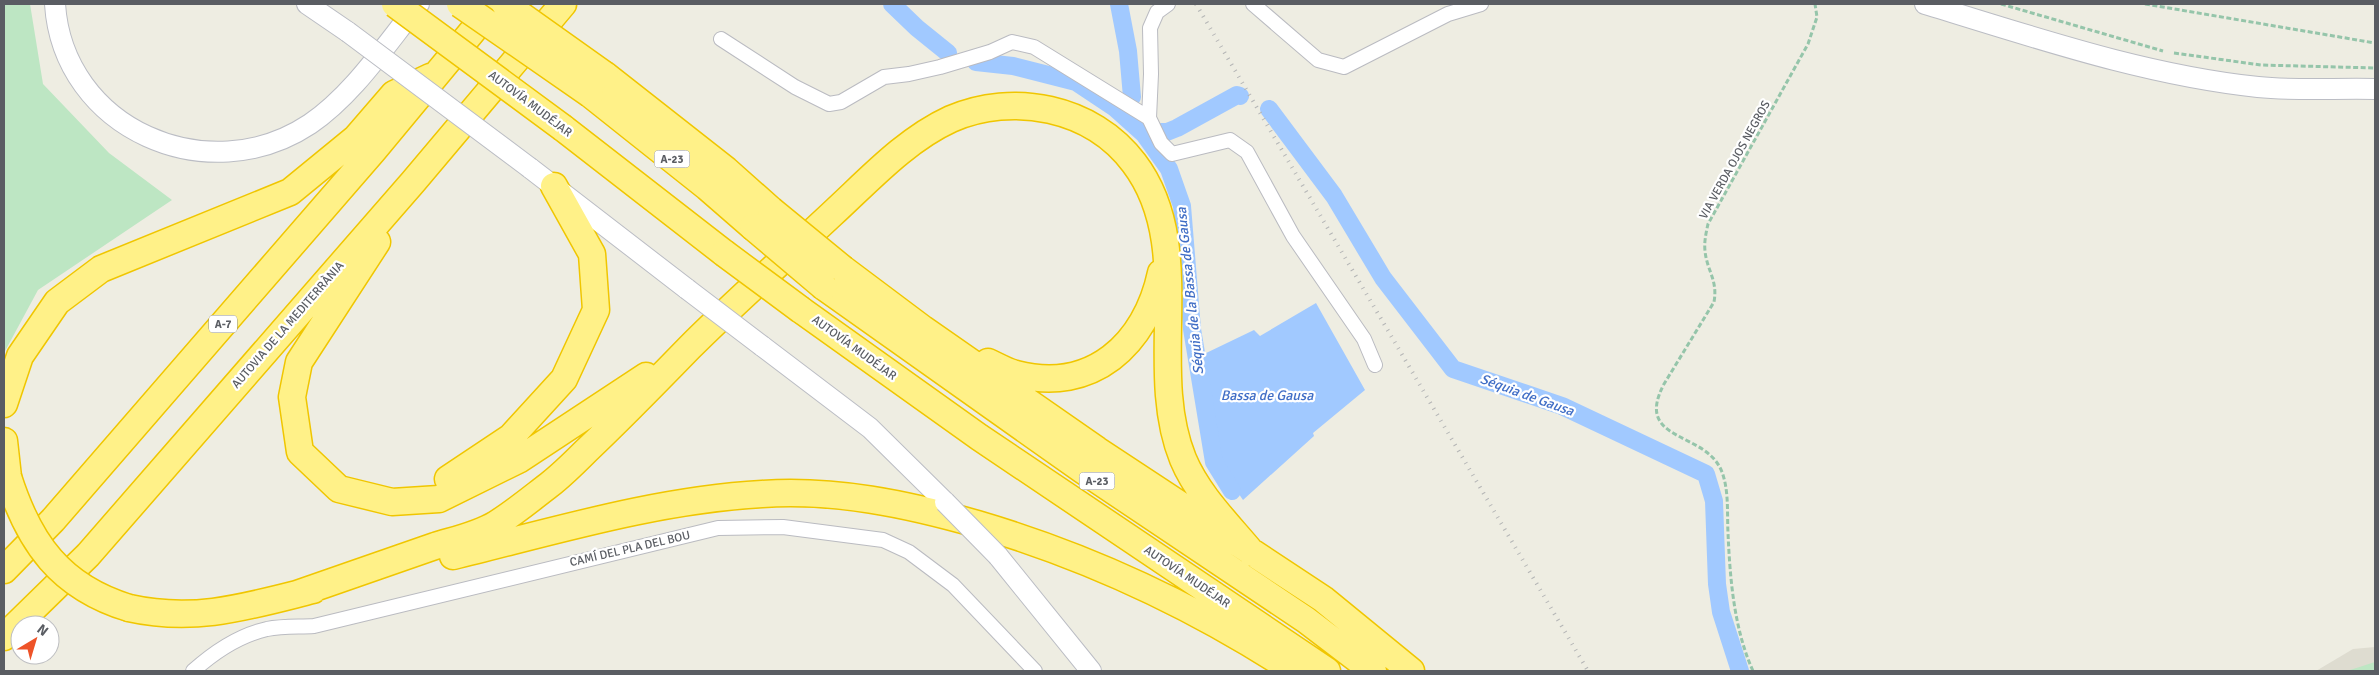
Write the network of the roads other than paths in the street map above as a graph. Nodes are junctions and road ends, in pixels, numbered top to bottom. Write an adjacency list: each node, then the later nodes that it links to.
1 (55, 4): 4 (main road)
2 (307, 4): 19 (main road, bridge)
3 (395, 4): 36 (highway, AUTOVÍA MUDÉJAR / A-23, bridge)
4 (419, 4)
5 (460, 4): 15 (highway, A-23, bridge)
6 (495, 4): 14 (highway, A-7)
7 (505, 4): 15 (highway, bridge)
8 (563, 4): 18 (highway, AUTOVIA DE LA MEDITERRÀNIA)
9 (1168, 4): 17 (street)
10 (1253, 4): 11 (street)
11 (1481, 4)
12 (1925, 4): 16 (main road)
13 (721, 39): 17 (street)
14 (438, 73): 25 (highway); 29 (highway, A-7)
15 (597, 84): 20 (highway, A-23)
16 (2375, 88)
17 (1149, 118): 24 (street)
18 (412, 182): 27 (highway); 31 (highway, AUTOVIA DE LA MEDITERRÀNIA)
19 (554, 186): 27 (highway); 34 (main road, bridge)
20 (762, 219): 22 (highway, bridge); 37 (highway, A-23, bridge)
21 (1165, 251): 22 (highway); 23 (highway); 28 (highway)
22 (843, 269): 28 (highway)
23 (692, 345): 27 (highway); 30 (highway)
24 (1375, 365)
25 (4, 404)
26 (4, 441): 30 (highway, bridge)
27 (392, 502)
28 (1252, 553): 38 (highway)
29 (4, 570)
30 (297, 594): 35 (highway)
31 (4, 637)
32 (193, 671): 33 (street, CAMÍ DEL PLA DEL BOU)
33 (1035, 671)
34 (1091, 671)
35 (1294, 671)
36 (1327, 671)
37 (1373, 671)
38 (1411, 671)

